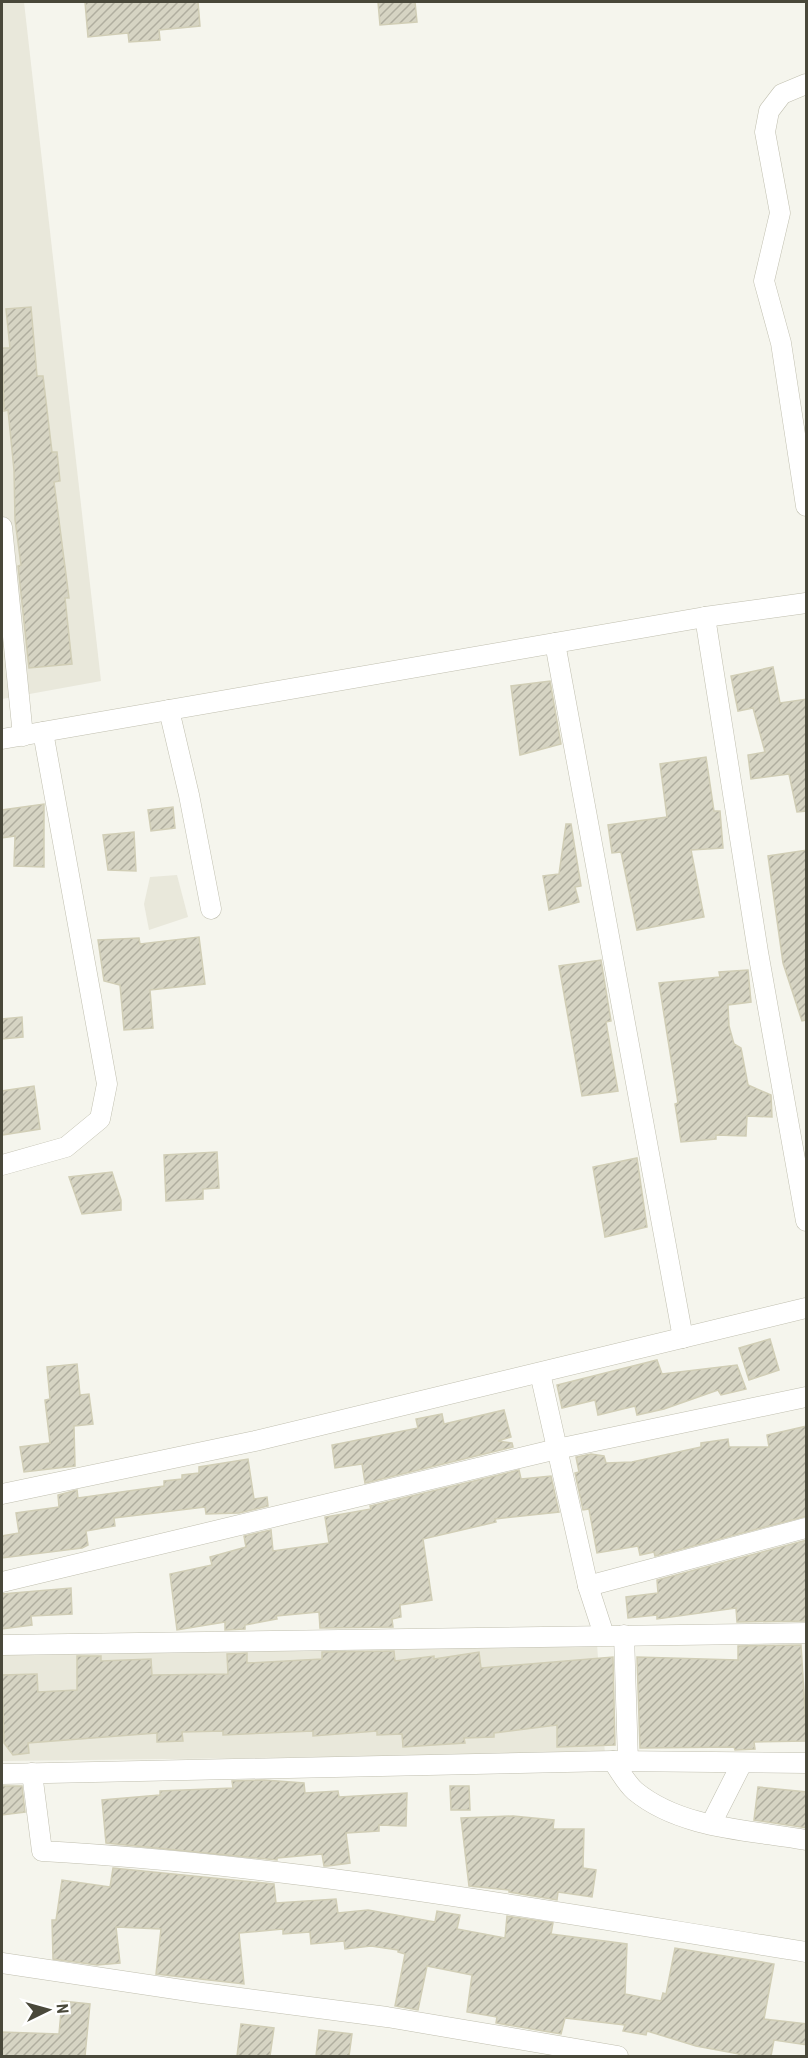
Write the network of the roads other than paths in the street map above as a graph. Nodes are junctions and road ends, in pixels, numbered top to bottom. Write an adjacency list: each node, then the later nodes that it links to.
1 (807, 84): 2 (street)
2 (807, 506)
3 (2, 527): 9 (street)
4 (806, 603): 5 (street)
5 (705, 617): 6 (street); 13 (street)
6 (555, 643): 7 (street); 15 (street)
7 (169, 710): 8 (street); 11 (street)
8 (43, 732): 9 (street); 12 (street)
9 (23, 736): 10 (street)
10 (2, 740)
11 (211, 909)
12 (2, 1165)
13 (807, 1221)
14 (807, 1308): 15 (street)
15 (683, 1338): 16 (street)
16 (540, 1373): 18 (street); 19 (street)
17 (807, 1397): 18 (street)
18 (557, 1449): 21 (street); 22 (street)
19 (2, 1494)
20 (807, 1528): 22 (street)
21 (2, 1582)
22 (588, 1586): 24 (street)
23 (807, 1633): 25 (street)
24 (604, 1635): 25 (street); 26 (street)
25 (624, 1635): 27 (street)
26 (2, 1645)
27 (621, 1761): 28 (street); 30 (street); 32 (street)
28 (742, 1762): 29 (street); 32 (street)
29 (807, 1763)
30 (32, 1773): 31 (street); 34 (street)
31 (2, 1774)
32 (711, 1824): 33 (street)
33 (807, 1840)
34 (807, 1952)
35 (2, 1963): 36 (street)
36 (558, 2052): 37 (street)
37 (618, 2056)

